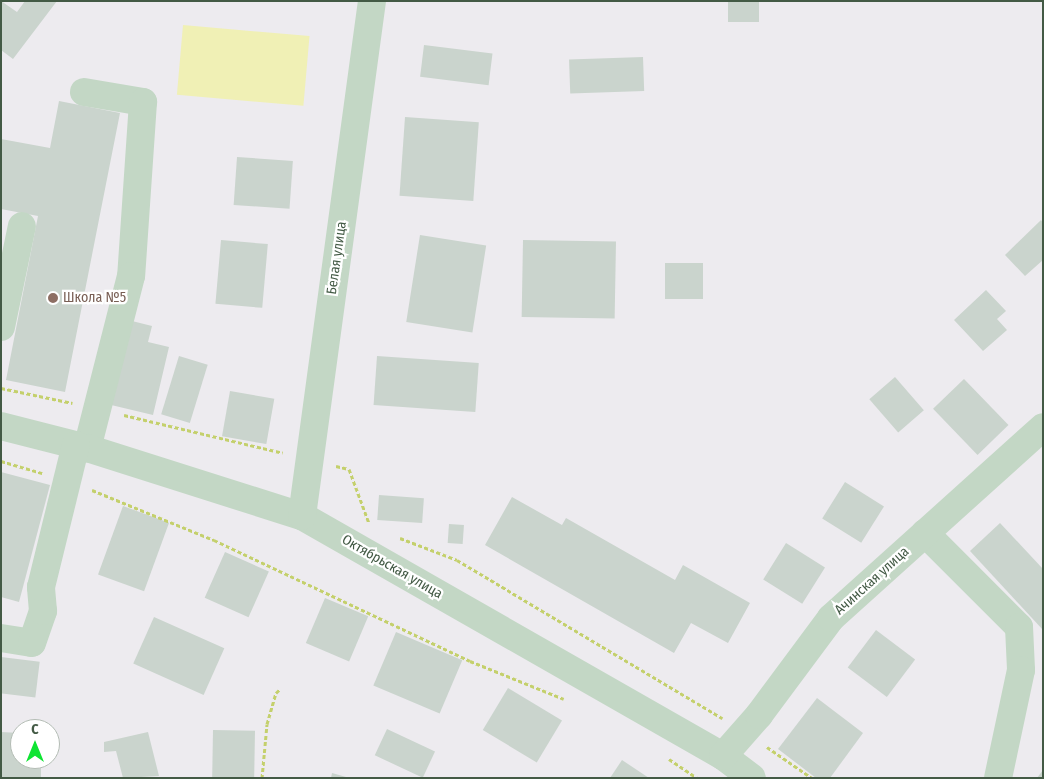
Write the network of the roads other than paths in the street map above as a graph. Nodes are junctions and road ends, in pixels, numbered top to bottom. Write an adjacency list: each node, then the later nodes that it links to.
1 (372, 1): 8 (street, Белая улица)
2 (84, 92): 7 (street)
3 (22, 226): 4 (street)
4 (1, 328)
5 (1, 426): 7 (street, Октябрьская улица)
6 (1043, 427): 9 (street, Ачинская улица)
7 (82, 447): 8 (street, Октябрьская улица); 10 (street)
8 (302, 516): 11 (street, Октябрьская улица)
9 (925, 533): 11 (street, Ачинская улица); 13 (street)
10 (1, 638)
11 (723, 756): 12 (street, Октябрьская улица)
12 (752, 778)
13 (998, 778)

